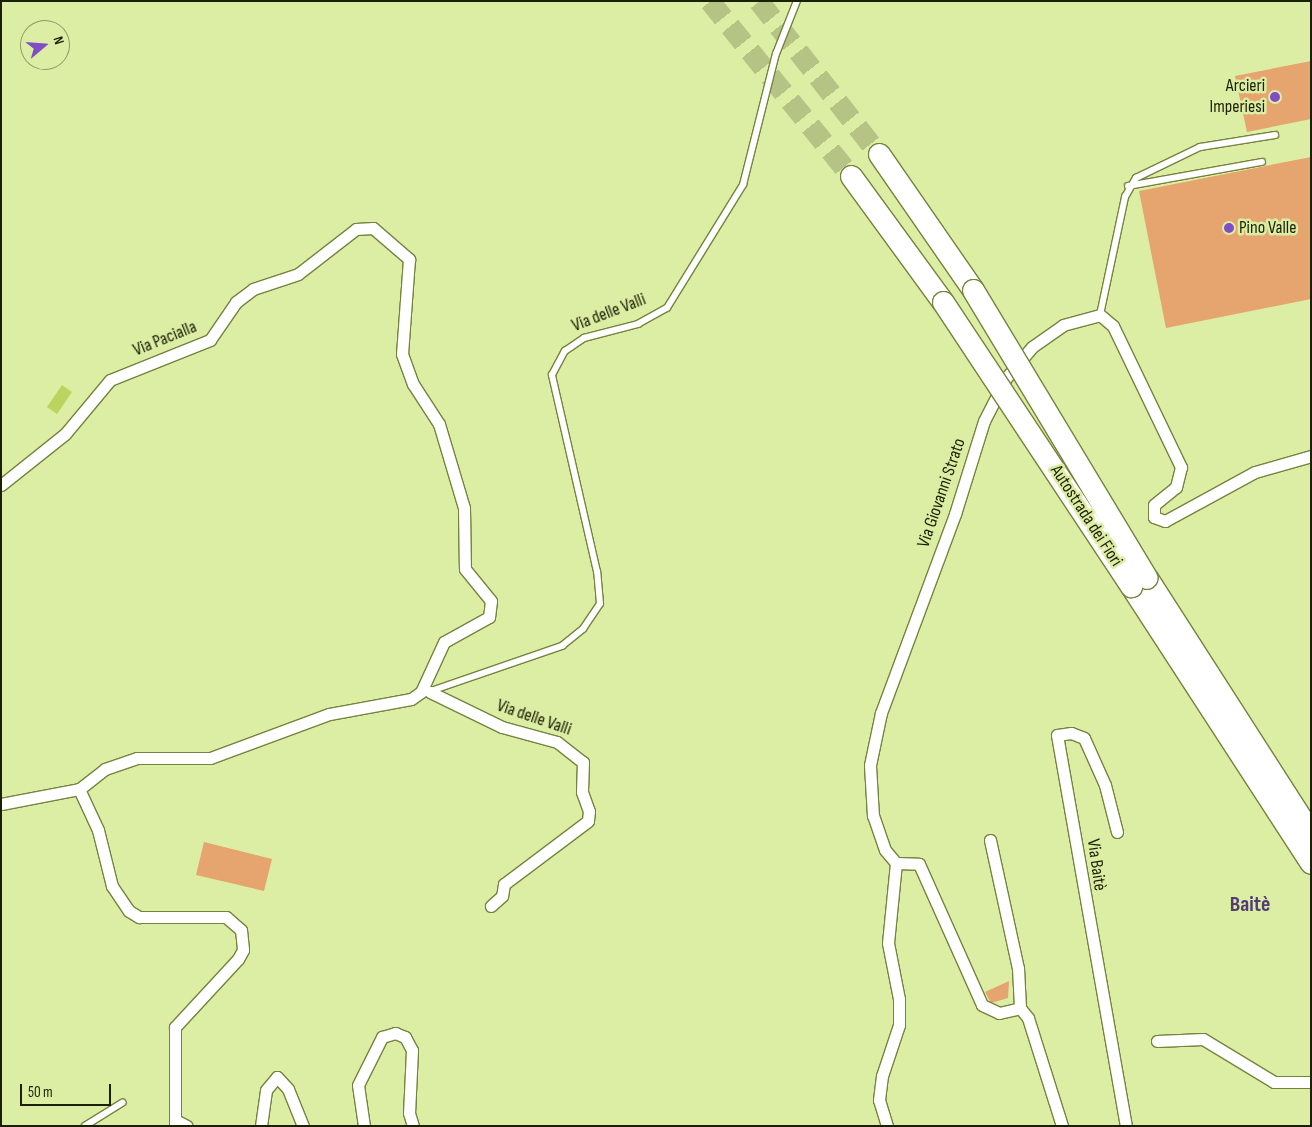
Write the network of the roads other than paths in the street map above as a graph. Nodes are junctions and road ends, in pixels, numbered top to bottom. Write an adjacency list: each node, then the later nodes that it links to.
1 (797, 1): 11 (lane, Via delle Valli)
2 (1275, 135): 6 (lane)
3 (879, 154): 10 (highway, Autostrada dei Fiori, bridge)
4 (1262, 162): 6 (lane)
5 (851, 176): 10 (highway, Autostrada dei Fiori, bridge)
6 (1128, 186): 7 (lane)
7 (1100, 315): 8 (street); 17 (street, Via Giovanni Strato)
8 (1311, 456)
9 (1, 485): 11 (street, Via Pacialla)
10 (1139, 582): 15 (highway, Autostrada dei Fiori); 18 (highway, Autostrada dei Fiori)
11 (426, 692): 12 (street, Via delle Valli); 19 (street, Via delle Valli)
12 (79, 789): 13 (street); 24 (street)
13 (1, 804)
14 (1118, 832): 33 (street, Via Baitè)
15 (1311, 834)
16 (990, 840): 20 (street)
17 (896, 863): 20 (street); 31 (street)
18 (1311, 863)
19 (490, 906)
20 (1020, 1008): 32 (street)
21 (1157, 1040): 22 (street)
22 (1311, 1082)
23 (122, 1103): 25 (lane)
24 (175, 1123): 26 (street)
25 (84, 1126)
26 (187, 1126)
27 (261, 1126): 28 (street)
28 (303, 1126)
29 (364, 1126): 30 (street)
30 (413, 1126)
31 (887, 1126)
32 (1062, 1126)
33 (1126, 1126)

